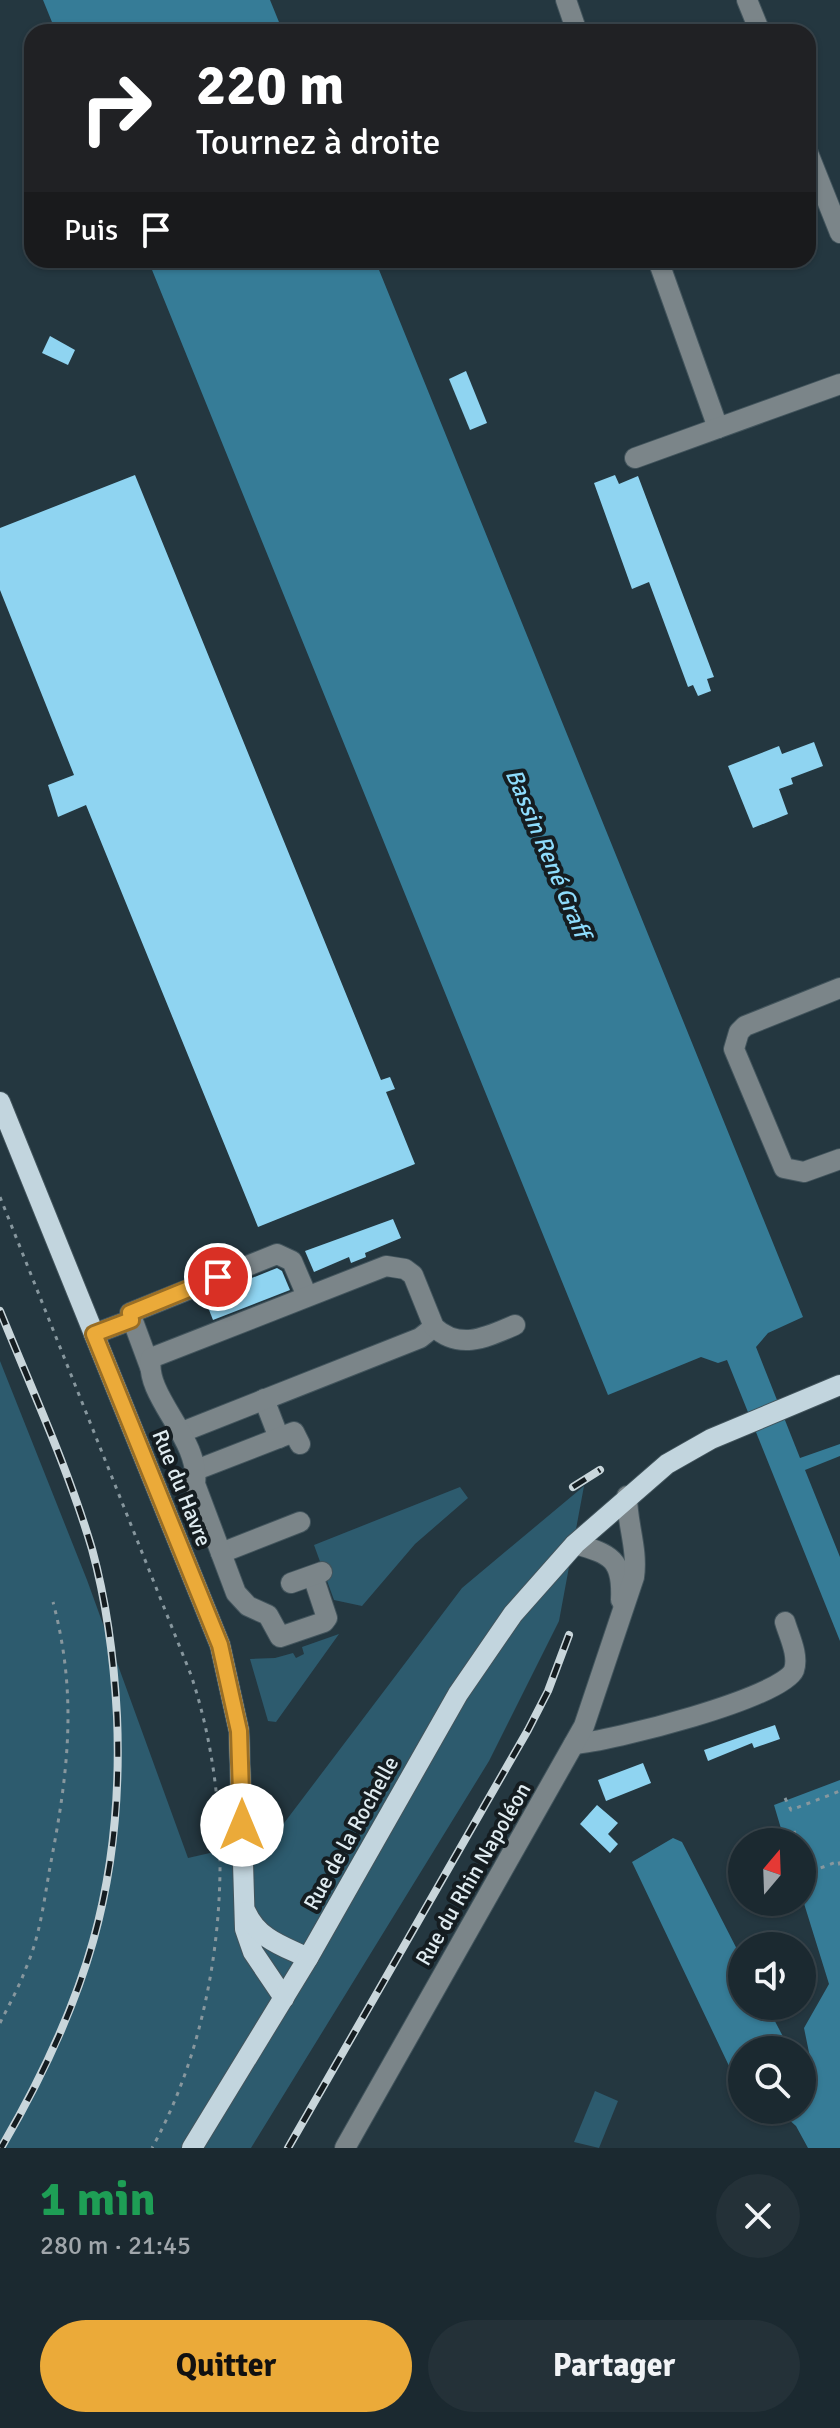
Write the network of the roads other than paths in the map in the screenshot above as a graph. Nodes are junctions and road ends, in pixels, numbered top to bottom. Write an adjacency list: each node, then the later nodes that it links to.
1 (566, 0): 3 (street)
2 (747, 0): 4 (street)
3 (574, 24)
4 (757, 24)
5 (816, 173): 6 (street)
6 (840, 233)
7 (661, 268): 9 (street)
8 (840, 384): 9 (street)
9 (718, 428): 10 (street)
10 (635, 458)
11 (840, 988): 13 (street)
12 (0, 1102): 18 (main road, Rue du Havre)
13 (840, 1159)
14 (307, 1296): 15 (street); 17 (street); 19 (street)
15 (129, 1321): 18 (street); 19 (street)
16 (515, 1325): 17 (street)
17 (434, 1327): 21 (street)
18 (94, 1334): 34 (main road, Rue du Havre)
19 (150, 1367): 22 (street)
20 (840, 1385): 26 (main road)
21 (264, 1399): 22 (street); 23 (street)
22 (182, 1432): 25 (street)
23 (279, 1438): 24 (street); 25 (street)
24 (300, 1444)
25 (196, 1470): 29 (street)
26 (627, 1496): 28 (main road); 31 (street, Rue du Rhin Napoléon)
27 (300, 1522): 29 (street)
28 (571, 1548): 31 (street, Rue du Rhin Napoléon); 35 (main road, Rue de la Rochelle)
29 (221, 1553): 30 (street)
30 (291, 1583)
31 (620, 1615): 33 (street, Rue du Rhin Napoléon)
32 (785, 1622): 33 (street)
33 (574, 1744): 38 (street, Rue du Rhin Napoléon)
34 (244, 1908): 35 (main road); 36 (main road, Rue du Havre)
35 (308, 1958): 36 (main road, Rue de la Rochelle)
36 (284, 1998): 37 (main road, Rue de la Rochelle)
37 (192, 2148)
38 (345, 2148)

